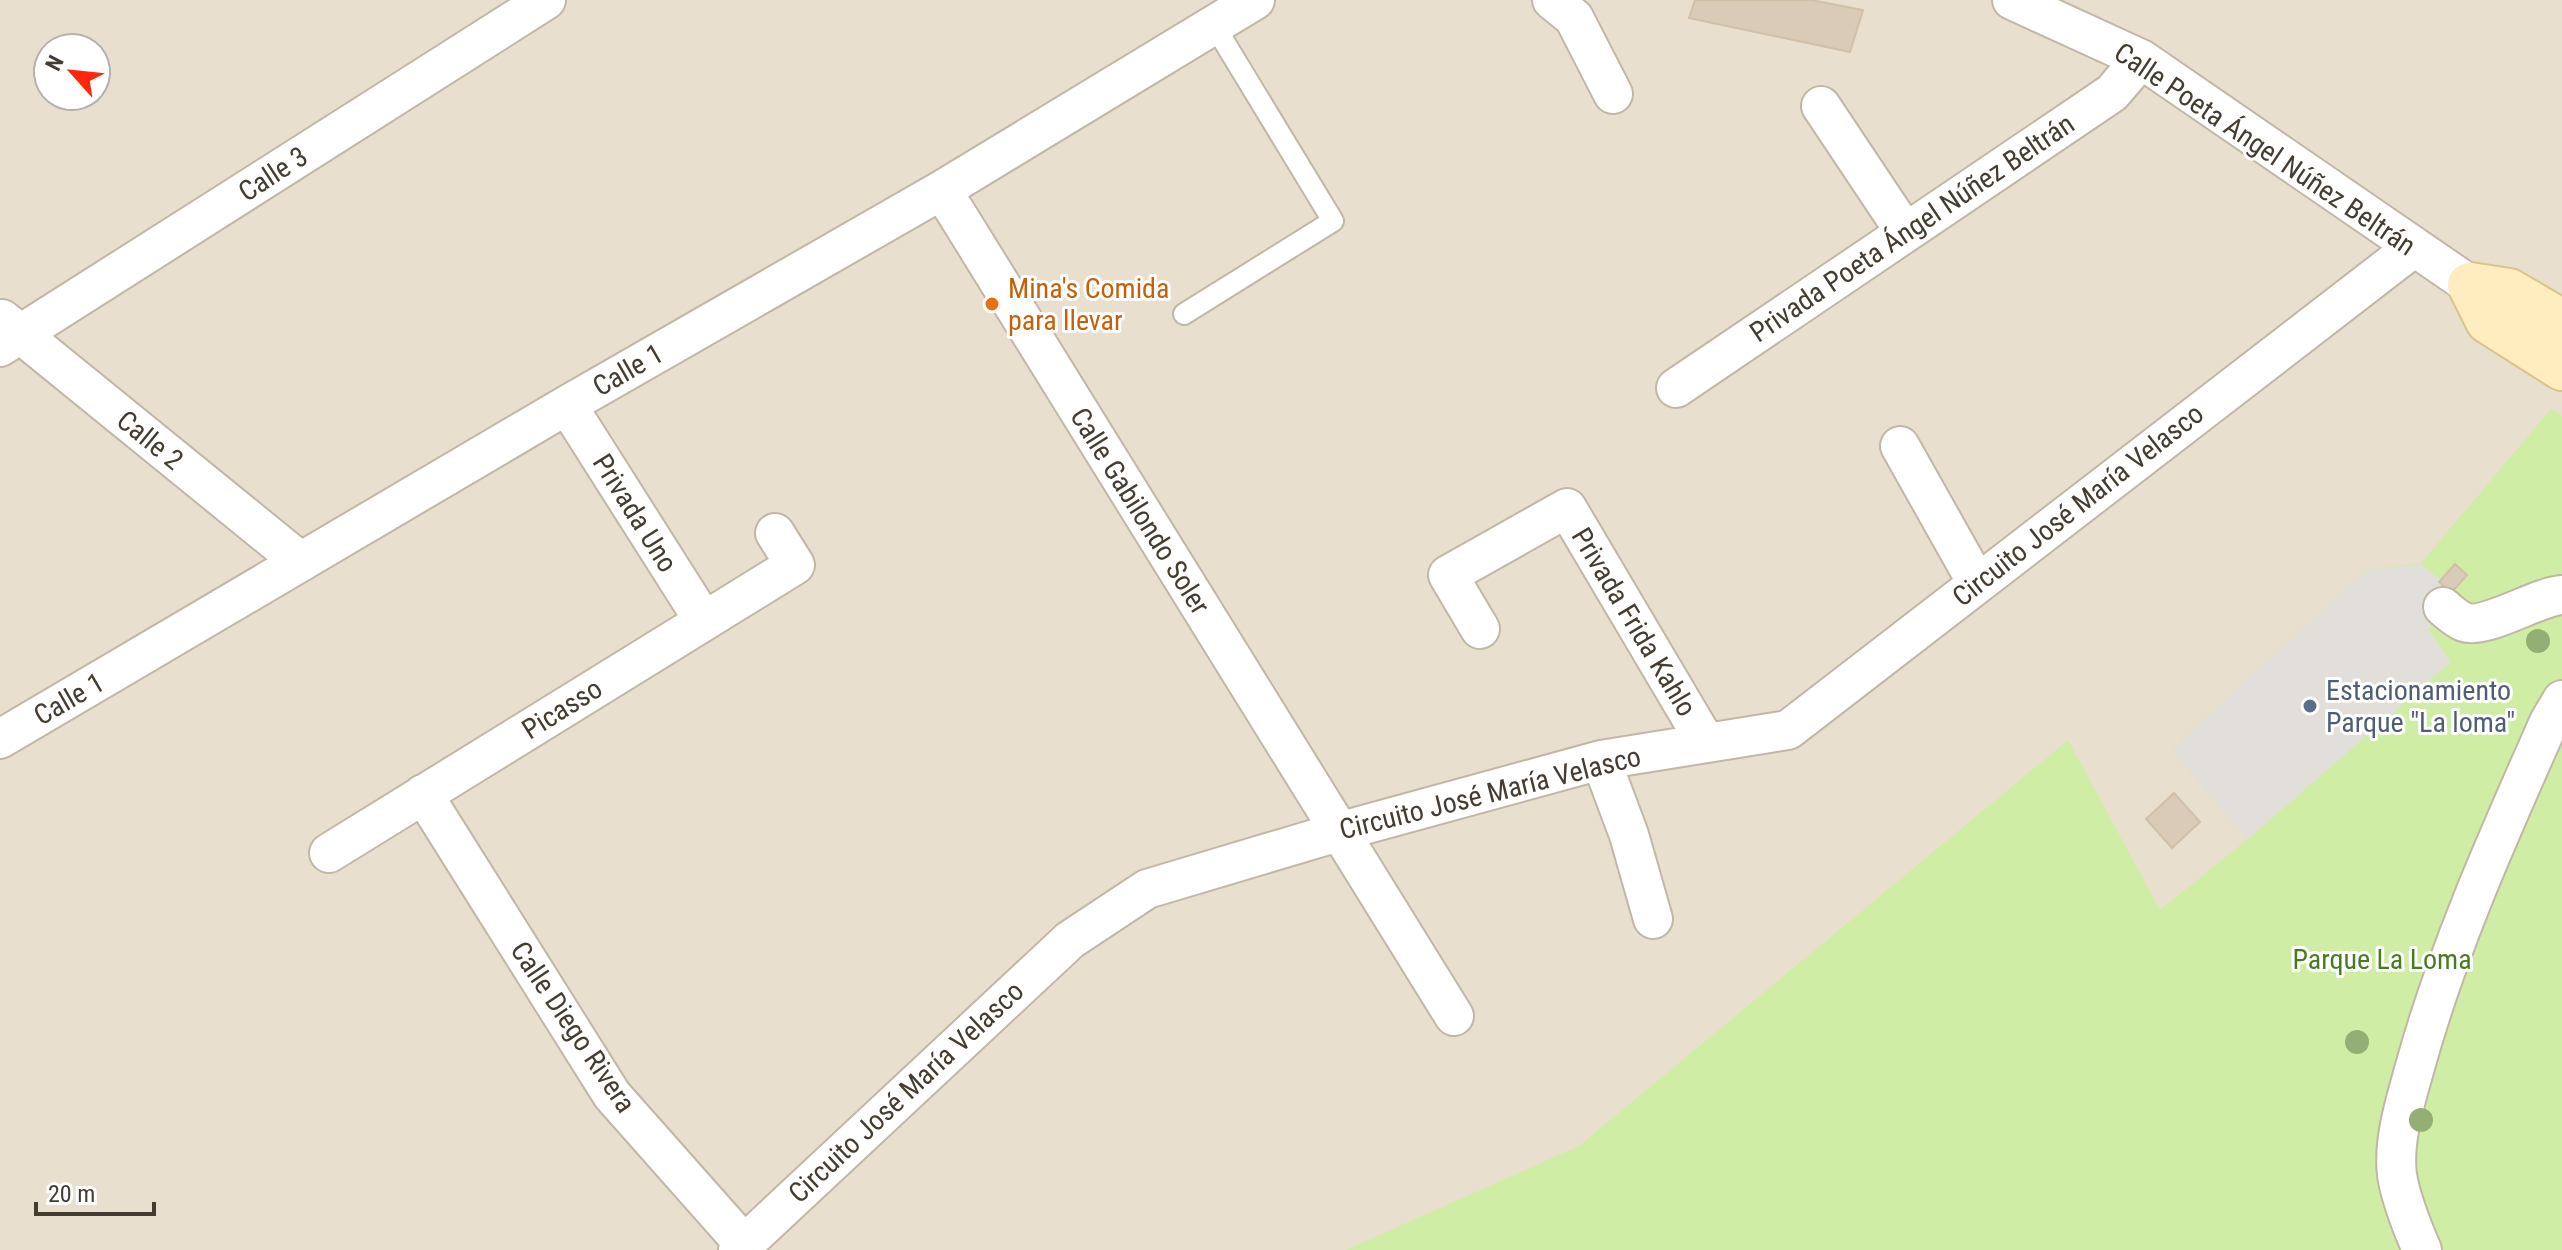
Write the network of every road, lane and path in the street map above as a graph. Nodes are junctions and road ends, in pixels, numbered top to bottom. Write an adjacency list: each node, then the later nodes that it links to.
1 (546, 0): 15 (street, Calle 3)
2 (1255, 0): 5 (street, Calle 1)
3 (1552, 0): 7 (street)
4 (2012, 0): 6 (street, Calle Poeta Ángel Núñez Beltrán)
5 (1214, 25): 9 (street, Calle 1); 13 (lane)
6 (2141, 59): 10 (street, Privada Poeta Ángel Núñez Beltrán); 11 (street, Calle Poeta Ángel Núñez Beltrán)
7 (1613, 94)
8 (1821, 106): 10 (street)
9 (942, 190): 18 (street, Calle 1); 32 (street, Calle Gabilondo Soler)
10 (1905, 232): 17 (street, Privada Poeta Ángel Núñez Beltrán)
11 (2413, 248): 12 (street, Calle Poeta Ángel Núñez Beltrán); 22 (street, Circuito José María Velasco)
12 (2470, 285): 14 (street, Calle Poeta Ángel Núñez Beltrán); 16 (street)
13 (1184, 314)
14 (2562, 322)
15 (7, 333): 21 (street, Calle 2)
16 (2562, 368)
17 (1676, 388)
18 (567, 405): 21 (street, Calle 1); 25 (street, Privada Uno)
19 (1900, 446): 22 (street)
20 (775, 533): 25 (street, Picasso)
21 (301, 562): 28 (street, Calle 1)
22 (1977, 583): 29 (street, Circuito José María Velasco)
23 (2562, 595): 24 (street)
24 (2443, 607)
25 (704, 621): 31 (street, Picasso)
26 (1480, 629): 29 (street, Privada Frida Kahlo)
27 (2562, 700): 37 (street)
28 (0, 739)
29 (1706, 743): 30 (street, Circuito José María Velasco)
30 (1601, 760): 32 (street, Circuito José María Velasco); 34 (street)
31 (423, 794): 33 (street, Picasso); 36 (street, Calle Diego Rivera)
32 (1338, 832): 35 (street, Calle Gabilondo Soler); 36 (street, Circuito José María Velasco)
33 (329, 853)
34 (1653, 919)
35 (1454, 1016)
36 (741, 1247)
37 (2422, 1250)

